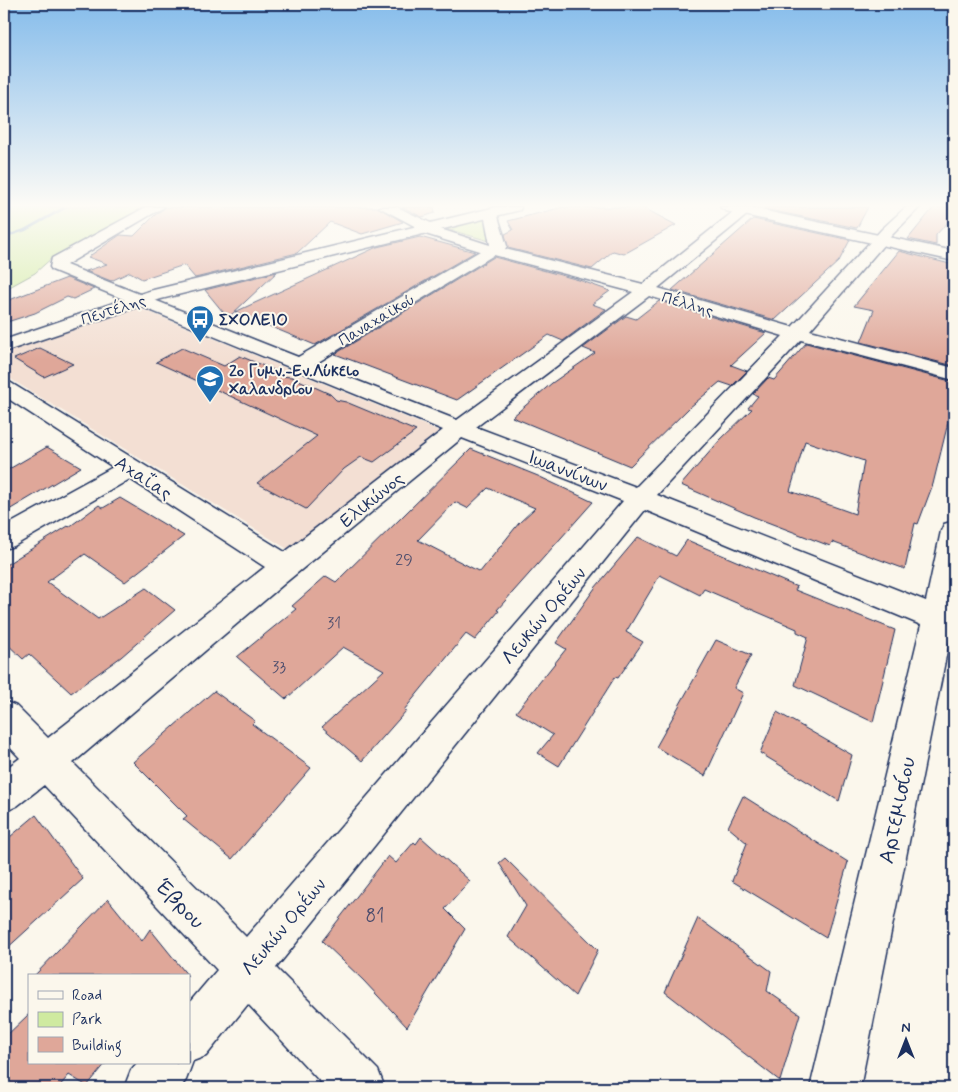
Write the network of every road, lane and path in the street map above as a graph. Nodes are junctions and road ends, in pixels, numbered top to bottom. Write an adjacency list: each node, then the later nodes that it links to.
1 (64, 258): 9 (street, Ιωαννίνων)
2 (306, 258): 7 (street, Πεντέλης)
3 (479, 258): 13 (street, Παναχαϊκού)
4 (523, 258): 8 (street, Πέλλης)
5 (681, 258): 8 (street, Ελικώνος)
6 (864, 258): 11 (street, Λευκών Ορέων)
7 (180, 289): 9 (street, Πεντέλης); 10 (street)
8 (646, 290): 11 (street, Πέλλης); 16 (street, Ελικώνος)
9 (141, 300): 10 (street, Ιωαννίνων); 12 (street, Πεντέλης)
10 (183, 316): 13 (street, Ιωαννίνων)
11 (796, 334): 14 (street, Πέλλης); 18 (street, Λευκών Ορέων)
12 (4, 346)
13 (300, 364): 16 (street, Ιωαννίνων)
14 (954, 374)
15 (4, 387): 17 (street, Αχαΐας)
16 (458, 429): 18 (street, Ιωαννίνων); 21 (street, Ελικώνος)
17 (130, 468): 20 (street); 21 (street, Αχαΐας)
18 (640, 498): 22 (street, Ιωαννίνων); 26 (street, Λευκών Ορέων)
19 (954, 531): 22 (street, Αρτεμισίου)
20 (4, 539)
21 (286, 566): 24 (street, Ελικώνος)
22 (946, 622): 31 (street, Αρτεμισίου)
23 (4, 717): 24 (street, Έβρου)
24 (45, 761): 25 (street, Ελικώνος); 26 (street, Έβρου)
25 (4, 793)
26 (244, 970): 27 (street, Λευκών Ορέων); 30 (street, Έβρου)
27 (190, 1038)
28 (168, 1064): 29 (street)
29 (149, 1088)
30 (360, 1088)
31 (835, 1088)

